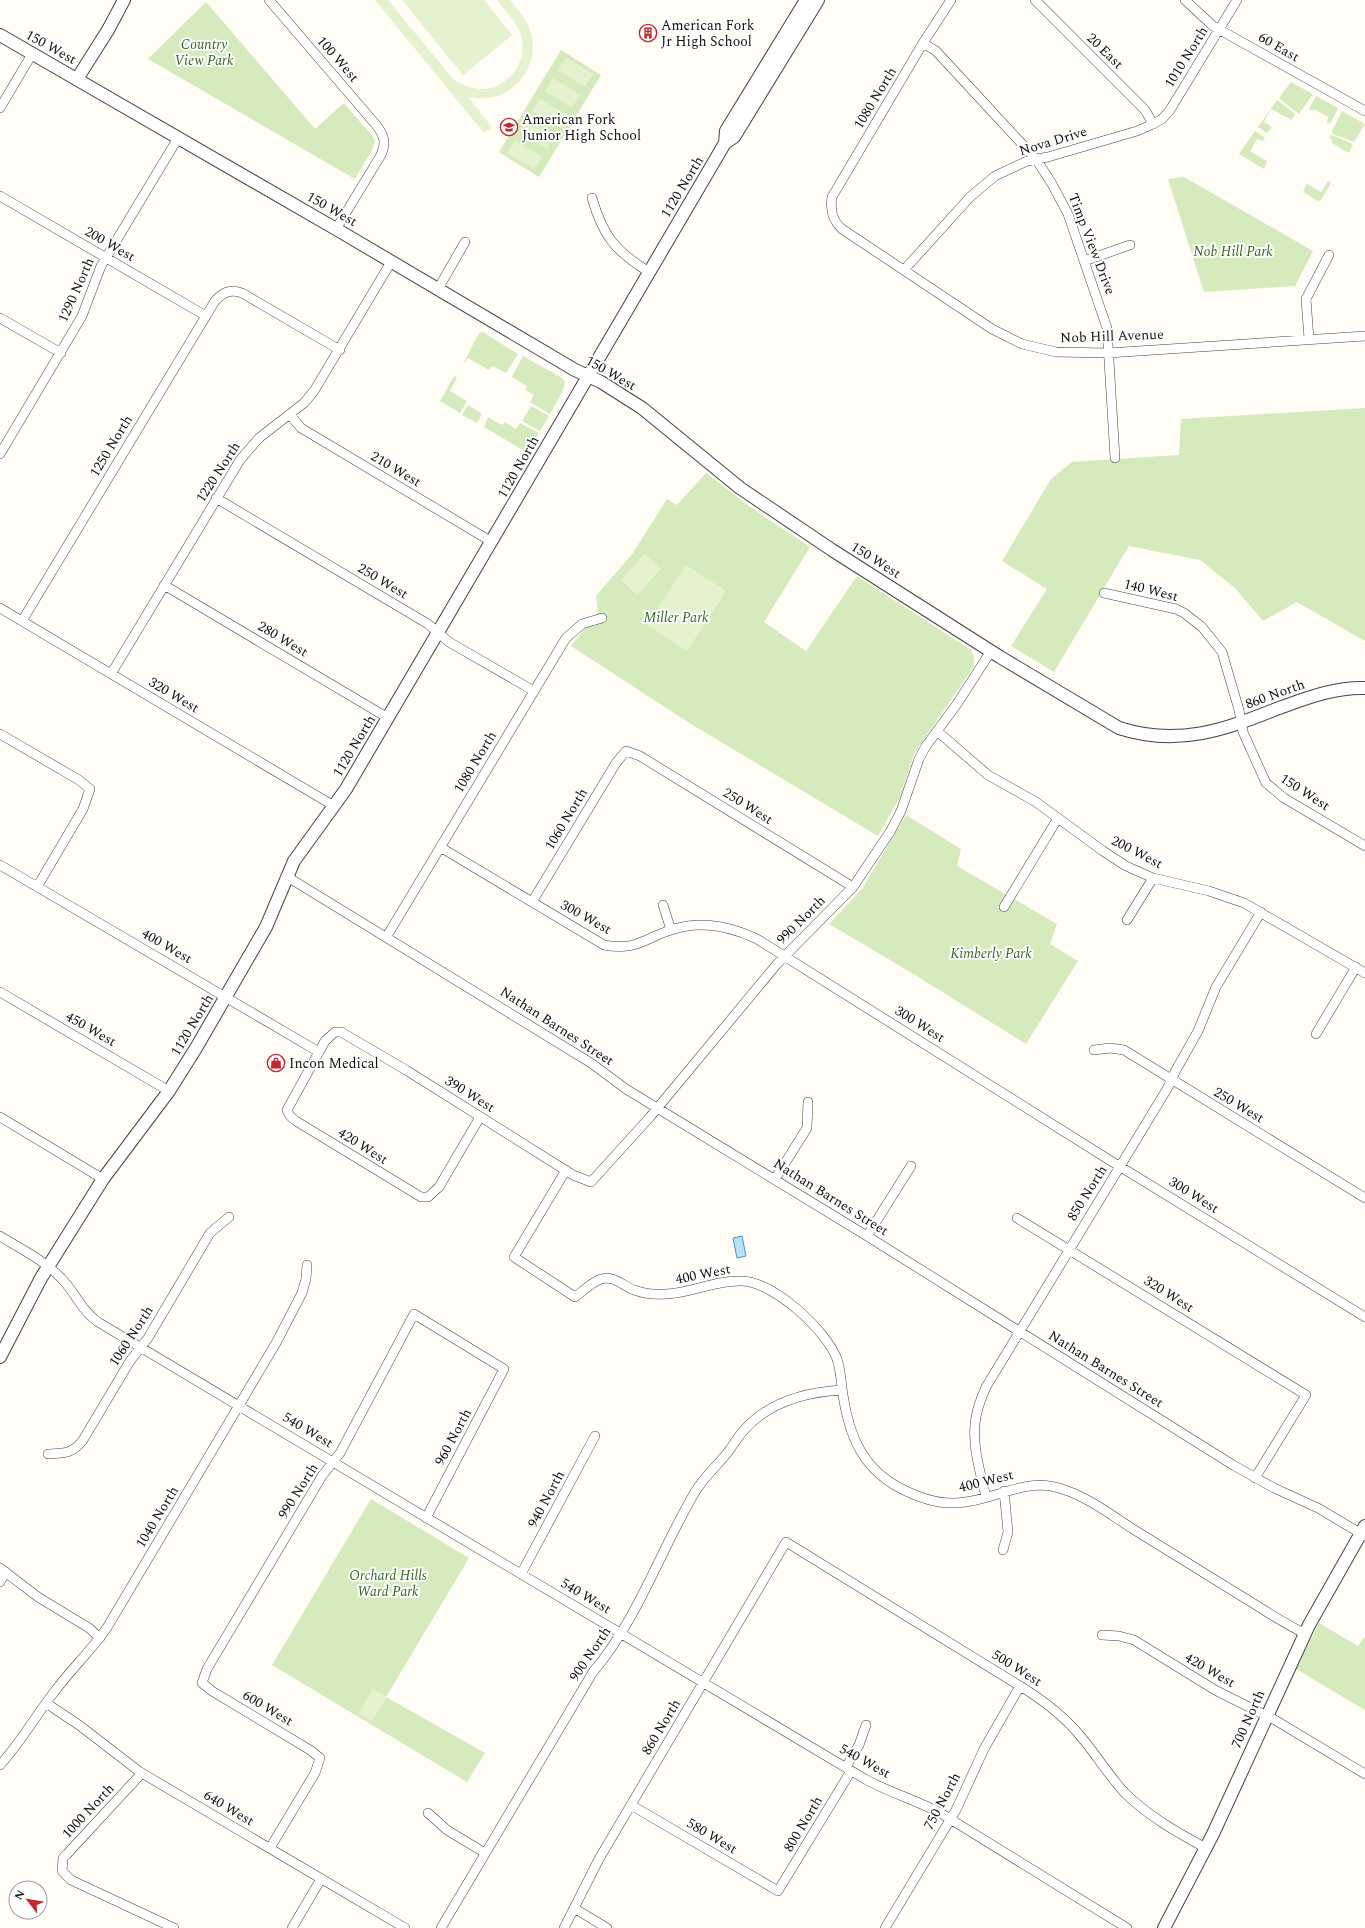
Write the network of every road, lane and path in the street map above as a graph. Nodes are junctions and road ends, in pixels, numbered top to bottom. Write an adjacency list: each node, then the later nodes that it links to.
1 (124, 0): 13 (street)
2 (268, 0): 23 (street, 100 West)
3 (806, 0): 18 (street, 1120 North)
4 (818, 0): 18 (street, 1120 North)
5 (951, 0): 11 (street, 1080 North)
6 (1035, 0): 16 (street, 20 East)
7 (1185, 0): 9 (street, 60 East)
8 (1237, 0): 9 (street, 1010 North)
9 (1219, 29): 15 (street, 60 East); 16 (street, 1010 North)
10 (0, 35): 12 (street, 150 West)
11 (923, 43): 19 (street, Timp View Drive); 22 (street, 1080 North)
12 (32, 54): 13 (street, 150 West); 14 (street)
13 (77, 79): 17 (street, 150 West)
14 (0, 108)
15 (1365, 112)
16 (1153, 124): 19 (street, Nova Drive)
17 (178, 138): 23 (street, 150 West); 27 (street, 1290 North)
18 (725, 144): 31 (street, 1120 North)
19 (1036, 159): 28 (street, Timp View Drive); 30 (street, Nova Drive)
20 (0, 196): 27 (street, 200 West)
21 (592, 198): 31 (street)
22 (832, 213): 30 (street, Nob Hill Avenue)
23 (336, 229): 29 (street, 150 West)
24 (465, 242): 32 (street)
25 (1130, 245): 28 (street)
26 (1329, 255): 36 (street)
27 (106, 257): 33 (street, 200 West); 38 (street, 1290 North)
28 (1084, 261): 39 (street, Timp View Drive)
29 (391, 262): 32 (street, 150 West); 37 (street, 1220 North)
30 (904, 270): 39 (street, Nob Hill Avenue)
31 (648, 272): 40 (street, 1120 North)
32 (438, 289): 40 (street, 150 West)
33 (206, 316): 37 (street, 1250 North); 50 (street, 1250 North)
34 (0, 318): 38 (street)
35 (1365, 336): 36 (street, Nob Hill Avenue)
36 (1308, 340): 39 (street, Nob Hill Avenue)
37 (340, 350): 41 (street, 1220 North)
38 (61, 353): 42 (street, 1290 North)
39 (1108, 353): 43 (street, Timp View Drive)
40 (588, 376): 45 (street, 1120 North); 52 (street, 150 West)
41 (290, 415): 44 (street, 1220 North); 45 (street, 210 West)
42 (0, 454)
43 (1115, 458)
44 (216, 498): 46 (street, 1220 North); 51 (street, 250 West)
45 (492, 542): 51 (street, 1120 North)
46 (164, 585): 53 (street, 1220 North); 56 (street, 280 West)
47 (1104, 593): 57 (street, 140 West)
48 (0, 608): 50 (street, 320 West)
49 (602, 618): 55 (street, 1080 North)
50 (22, 621): 53 (street, 320 West)
51 (438, 633): 55 (street, 250 West); 56 (street, 1120 North)
52 (992, 651): 58 (street, 990 North); 60 (street, 150 West)
53 (111, 674): 62 (street, 320 West)
54 (1365, 688): 57 (street, 860 North)
55 (534, 691): 65 (street, 1080 North)
56 (388, 718): 62 (street, 1120 North)
57 (1242, 722): 60 (street, 860 North); 64 (street, 150 West)
58 (937, 731): 63 (street, 200 West); 70 (street, 990 North)
59 (0, 734): 69 (street)
60 (1196, 734)
61 (626, 751): 70 (street, 250 West); 71 (street, 1060 North)
62 (334, 806): 67 (street, 1120 North)
63 (1058, 818): 68 (street, 200 West); 73 (street)
64 (1365, 846)
65 (440, 848): 71 (street, 300 West); 77 (street, 1080 North)
66 (0, 865): 69 (street, 400 West)
67 (286, 876): 77 (street, Nathan Barnes Street); 82 (street, 1120 North)
68 (1153, 878): 74 (street, 200 West); 75 (street)
69 (37, 887): 82 (street, 400 West)
70 (853, 887): 78 (street, 990 North)
71 (532, 902): 76 (street, 300 West)
72 (663, 905): 76 (street)
73 (1004, 907)
74 (1261, 912): 79 (street, 200 West); 86 (street, 850 North)
75 (1127, 920)
76 (671, 930): 78 (street, 300 West)
77 (387, 936): 89 (street, Nathan Barnes Street)
78 (785, 956): 89 (street, 990 North); 93 (street, 300 West)
79 (1356, 967): 80 (street, 200 West); 83 (street)
80 (1365, 973)
81 (0, 992): 87 (street, 450 West)
82 (226, 997): 85 (street, 400 West); 87 (street, 1120 North)
83 (1316, 1034)
84 (1094, 1050): 86 (street, 250 West)
85 (319, 1052): 91 (street, 390 West); 91 (street, 420 West)
86 (1172, 1080): 93 (street, 850 North); 98 (street, 250 West)
87 (169, 1091): 95 (street, 1120 North)
88 (808, 1102): 96 (street)
89 (657, 1107): 96 (street, Nathan Barnes Street); 97 (street, 990 North)
90 (0, 1117): 95 (street)
91 (480, 1117): 94 (street, 390 West)
92 (911, 1166): 102 (street)
93 (1120, 1166): 103 (street, 850 North); 106 (street, 300 West)
94 (566, 1170): 97 (street, 390 West); 111 (street, 400 West)
95 (103, 1179): 105 (street, 1120 North)
96 (775, 1179): 102 (street, Nathan Barnes Street)
97 (590, 1182)
98 (1365, 1198)
99 (229, 1217): 108 (street, 1060 North)
100 (1017, 1218): 103 (street, 320 West)
101 (0, 1236): 105 (street, 540 West)
102 (867, 1236): 107 (street, Nathan Barnes Street)
103 (1069, 1249): 107 (street, 850 North); 116 (street, 320 West)
104 (307, 1265): 112 (street, 1040 North)
105 (49, 1266): 108 (street, 540 West); 109 (street, 1120 North)
106 (1365, 1317)
107 (1018, 1331): 116 (street, Nathan Barnes Street); 118 (street, 850 North)
108 (140, 1347): 112 (street, 540 West); 114 (street, 1060 North)
109 (0, 1357)
110 (504, 1368): 115 (street, 990 North); 119 (street, 960 North)
111 (842, 1390): 118 (street, 400 West); 127 (street, 900 North)
112 (239, 1406): 115 (street, 540 West); 129 (street, 1040 North)
113 (595, 1436): 124 (street, 940 North)
114 (48, 1454)
115 (333, 1462): 119 (street, 540 West); 130 (street, 990 North)
116 (1255, 1478): 120 (street, Nathan Barnes Street)
117 (1004, 1491): 118 (street, 400 West); 122 (street); 126 (street, 400 West)
118 (986, 1497)
119 (426, 1518): 124 (street, 540 West)
120 (1364, 1532): 126 (street, 700 North)
121 (786, 1542): 131 (street, 860 North); 132 (street, 500 West)
122 (1003, 1550)
123 (3, 1570): 125 (street); 129 (street)
124 (521, 1574): 127 (street, 540 West)
125 (0, 1582)
126 (1304, 1633): 134 (street, 700 North)
127 (621, 1634): 131 (street, 540 West); 145 (street, 900 North)
128 (1102, 1635): 134 (street, 420 West)
129 (100, 1638): 133 (street, 1040 North)
130 (202, 1682): 143 (street, 600 West)
131 (704, 1683): 137 (street, 540 West); 140 (street, 860 North)
132 (1020, 1686): 142 (street, 750 North); 144 (street, 500 West)
133 (46, 1703): 136 (street, 1040 North); 138 (street, 640 West)
134 (1266, 1715): 139 (street, 420 West); 144 (street, 700 North)
135 (866, 1725): 137 (street, 800 North)
136 (0, 1765)
137 (848, 1769): 142 (street, 540 West); 147 (street, 800 North)
138 (142, 1773): 143 (street, 640 West); 149 (street, 1000 North)
139 (1365, 1774)
140 (632, 1805): 147 (street, 580 West); 148 (street, 860 North)
141 (428, 1813): 145 (street)
142 (950, 1819): 155 (street, 750 North); 156 (street, 540 West)
143 (270, 1848): 146 (street, 640 West)
144 (1206, 1848): 157 (street, 700 North)
145 (485, 1853): 152 (street, 900 North)
146 (321, 1879): 150 (street); 151 (street, 640 West)
147 (778, 1891)
148 (574, 1908): 153 (street, 860 North); 154 (street)
149 (174, 1928)
150 (292, 1928)
151 (405, 1928)
152 (440, 1928)
153 (564, 1928)
154 (607, 1928)
155 (885, 1928)
156 (1127, 1928)
157 (1164, 1928)

